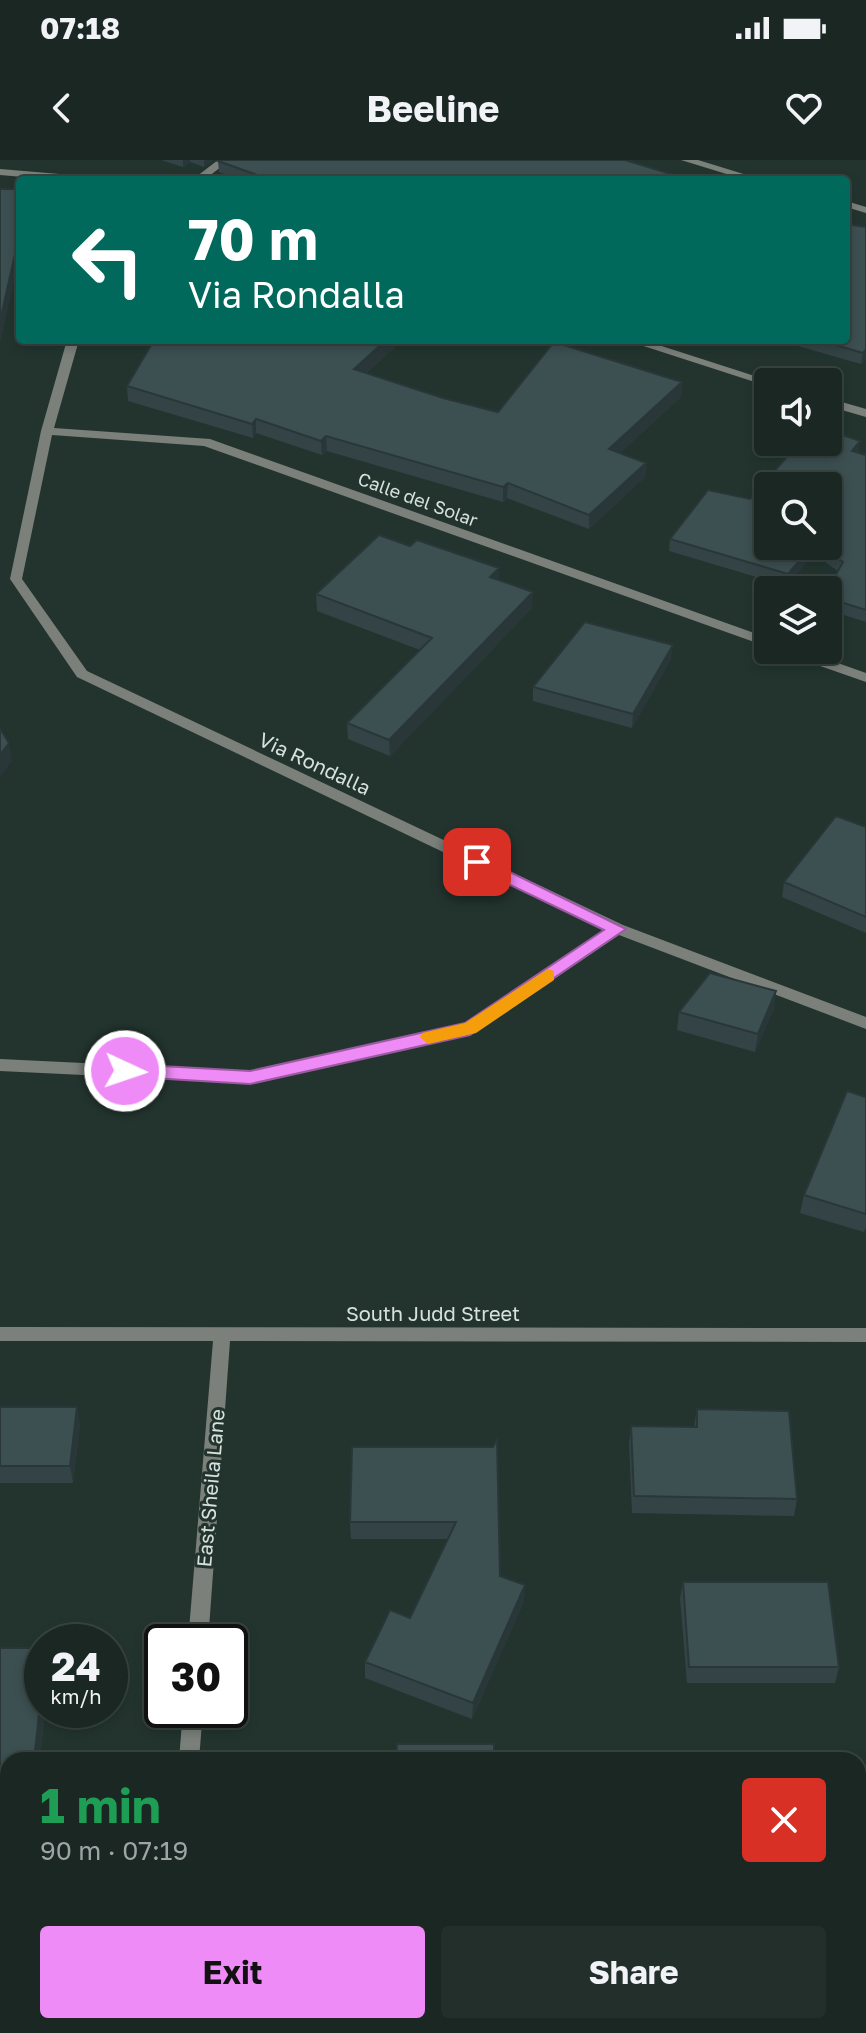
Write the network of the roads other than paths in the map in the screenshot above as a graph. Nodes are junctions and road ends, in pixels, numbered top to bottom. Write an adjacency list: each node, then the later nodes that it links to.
1 (225, 160): 5 (street)
2 (686, 160): 6 (street)
3 (0, 172): 4 (street)
4 (48, 176)
5 (203, 176)
6 (744, 176)
7 (72, 344): 12 (street, Via Rondalla)
8 (644, 344): 9 (street)
9 (754, 379)
10 (842, 406): 11 (street)
11 (866, 413)
12 (47, 431): 13 (street, Calle del Solar); 16 (street, Via Rondalla)
13 (754, 638)
14 (827, 664): 15 (street)
15 (866, 678)
16 (618, 929): 17 (street, Via Rondalla); 18 (street)
17 (866, 1023)
18 (0, 1065)
19 (0, 1334): 20 (street, South Judd Street)
20 (222, 1335): 21 (street, South Judd Street); 22 (street, East Sheila Lane)
21 (866, 1335)
22 (199, 1624)
23 (192, 1728): 24 (street)
24 (190, 1752)

